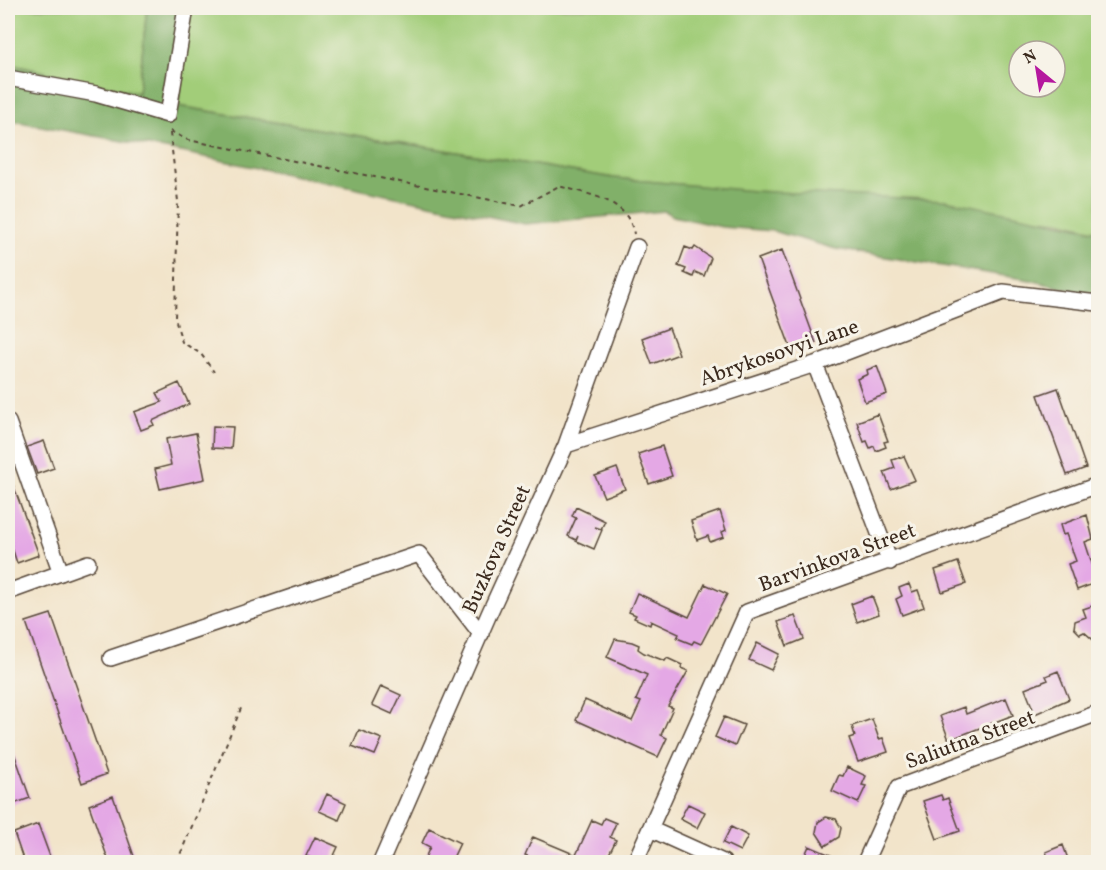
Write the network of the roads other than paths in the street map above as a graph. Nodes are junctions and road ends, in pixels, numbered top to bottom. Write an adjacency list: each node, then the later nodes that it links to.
1 (186, 8): 2 (street)
2 (8, 78)
3 (637, 247): 7 (street, Buzkova Street)
4 (1098, 303): 5 (street, Abrykosovyi Lane)
5 (815, 364): 7 (street, Abrykosovyi Lane); 9 (street)
6 (8, 422): 11 (street)
7 (566, 445): 13 (street, Buzkova Street)
8 (1098, 485): 9 (street, Barvinkova Street)
9 (890, 562): 16 (street, Barvinkova Street)
10 (88, 563): 11 (street)
11 (61, 573): 12 (street)
12 (8, 592)
13 (481, 634): 14 (street); 17 (street, Buzkova Street)
14 (111, 658)
15 (1098, 713): 20 (street, Saliutna Street)
16 (650, 829): 18 (street, Barvinkova Street); 19 (street)
17 (381, 862)
18 (634, 862)
19 (723, 862)
20 (865, 862)

